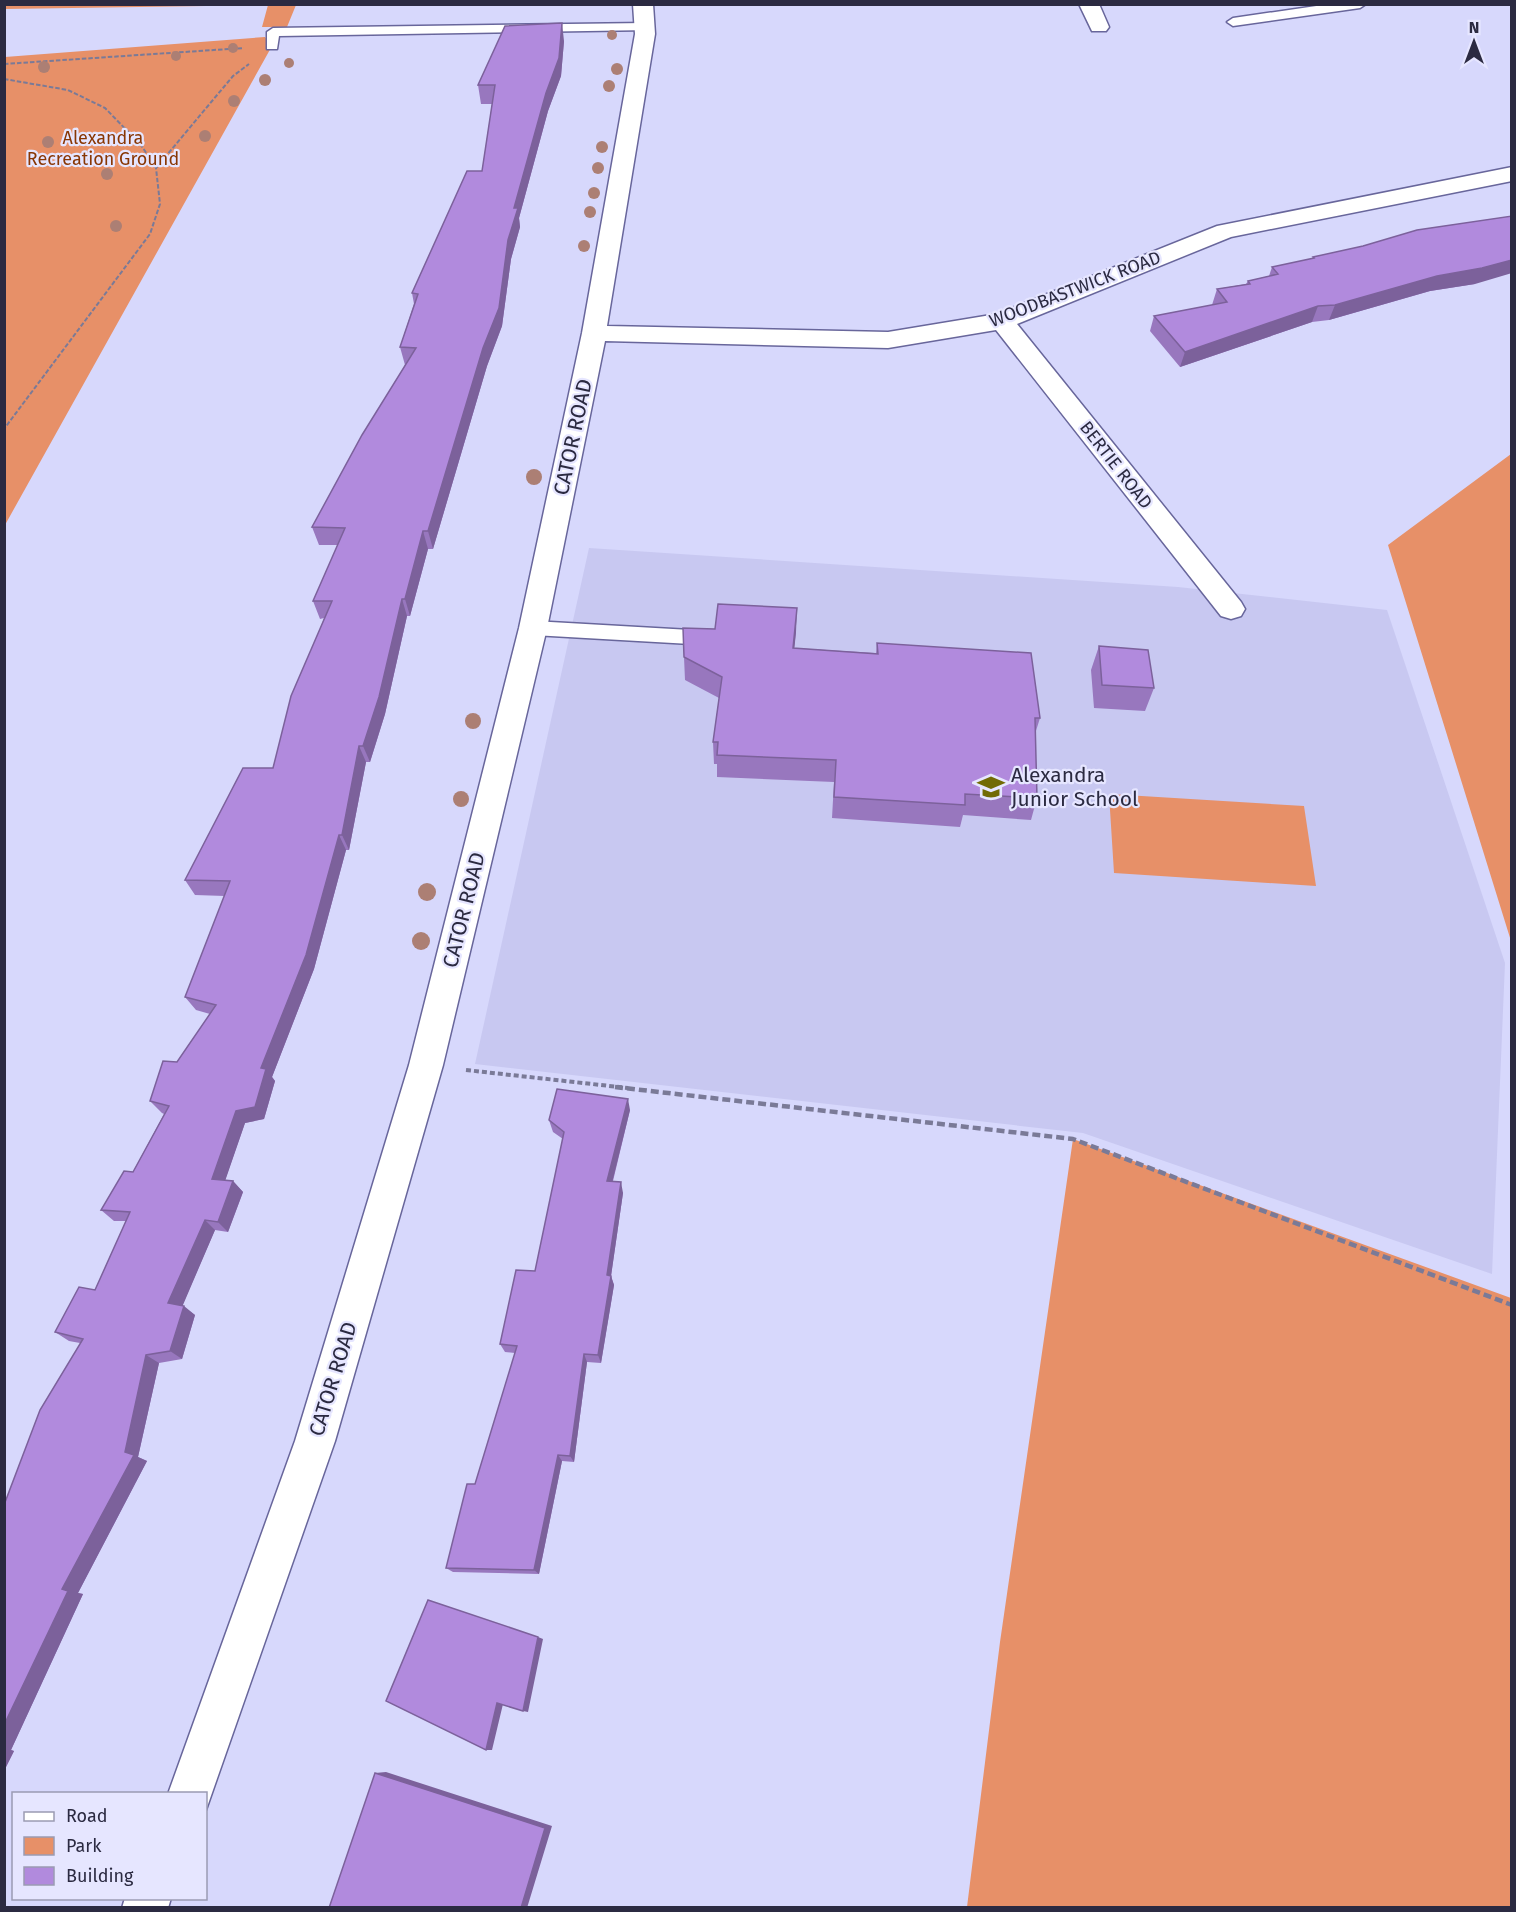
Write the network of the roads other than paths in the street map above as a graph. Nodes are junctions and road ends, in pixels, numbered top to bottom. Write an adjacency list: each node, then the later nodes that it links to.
1 (643, 4): 5 (street, CATOR ROAD)
2 (1089, 4): 6 (street)
3 (1360, 4): 4 (lane)
4 (1233, 22)
5 (646, 27): 7 (lane); 10 (street, CATOR ROAD)
6 (1099, 27)
7 (272, 46)
8 (1512, 174): 9 (street, WOODBASTWICK ROAD)
9 (1002, 321): 10 (street, WOODBASTWICK ROAD); 11 (street, BERTIE ROAD)
10 (594, 333): 12 (street, CATOR ROAD)
11 (1231, 609)
12 (532, 628): 13 (lane); 14 (street, CATOR ROAD)
13 (708, 638)
14 (191, 1792)

